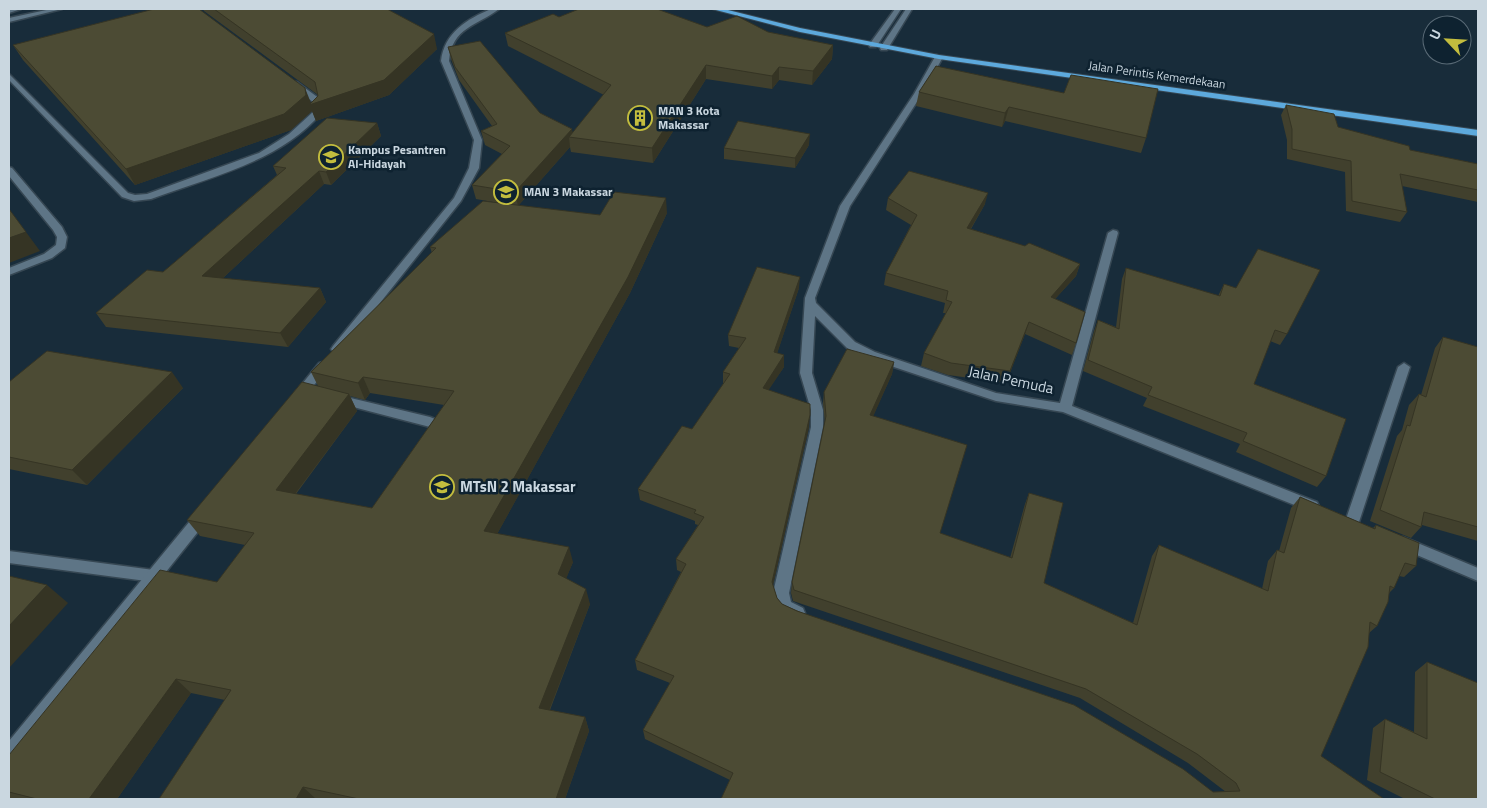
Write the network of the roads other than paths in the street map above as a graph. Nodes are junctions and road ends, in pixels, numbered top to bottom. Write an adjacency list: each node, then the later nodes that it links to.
1 (18, 9): 7 (street)
2 (59, 9): 8 (street)
3 (496, 9): 20 (street)
4 (716, 9): 9 (highway, Jalan Perintis Kemerdekaan)
5 (898, 9): 9 (street)
6 (909, 9): 10 (street)
7 (9, 11)
8 (9, 20)
9 (873, 45): 10 (highway, Jalan Perintis Kemerdekaan)
10 (884, 48): 11 (highway, Jalan Perintis Kemerdekaan)
11 (939, 57): 14 (highway, Jalan Perintis Kemerdekaan); 18 (street)
12 (9, 76): 13 (street)
13 (287, 78)
14 (1478, 133)
15 (9, 170): 17 (street)
16 (1113, 233): 22 (street)
17 (9, 272)
18 (810, 304): 22 (street, Jalan Pemuda); 31 (street)
19 (1404, 366): 26 (street)
20 (313, 393): 21 (street); 23 (street)
21 (291, 406)
22 (1065, 408): 25 (street, Jalan Pemuda)
23 (430, 422)
24 (210, 507): 30 (street)
25 (1325, 511)
26 (1352, 522)
27 (1396, 540): 29 (street)
28 (9, 557): 30 (street)
29 (1478, 575)
30 (154, 576): 32 (street)
31 (816, 619)
32 (9, 755)

